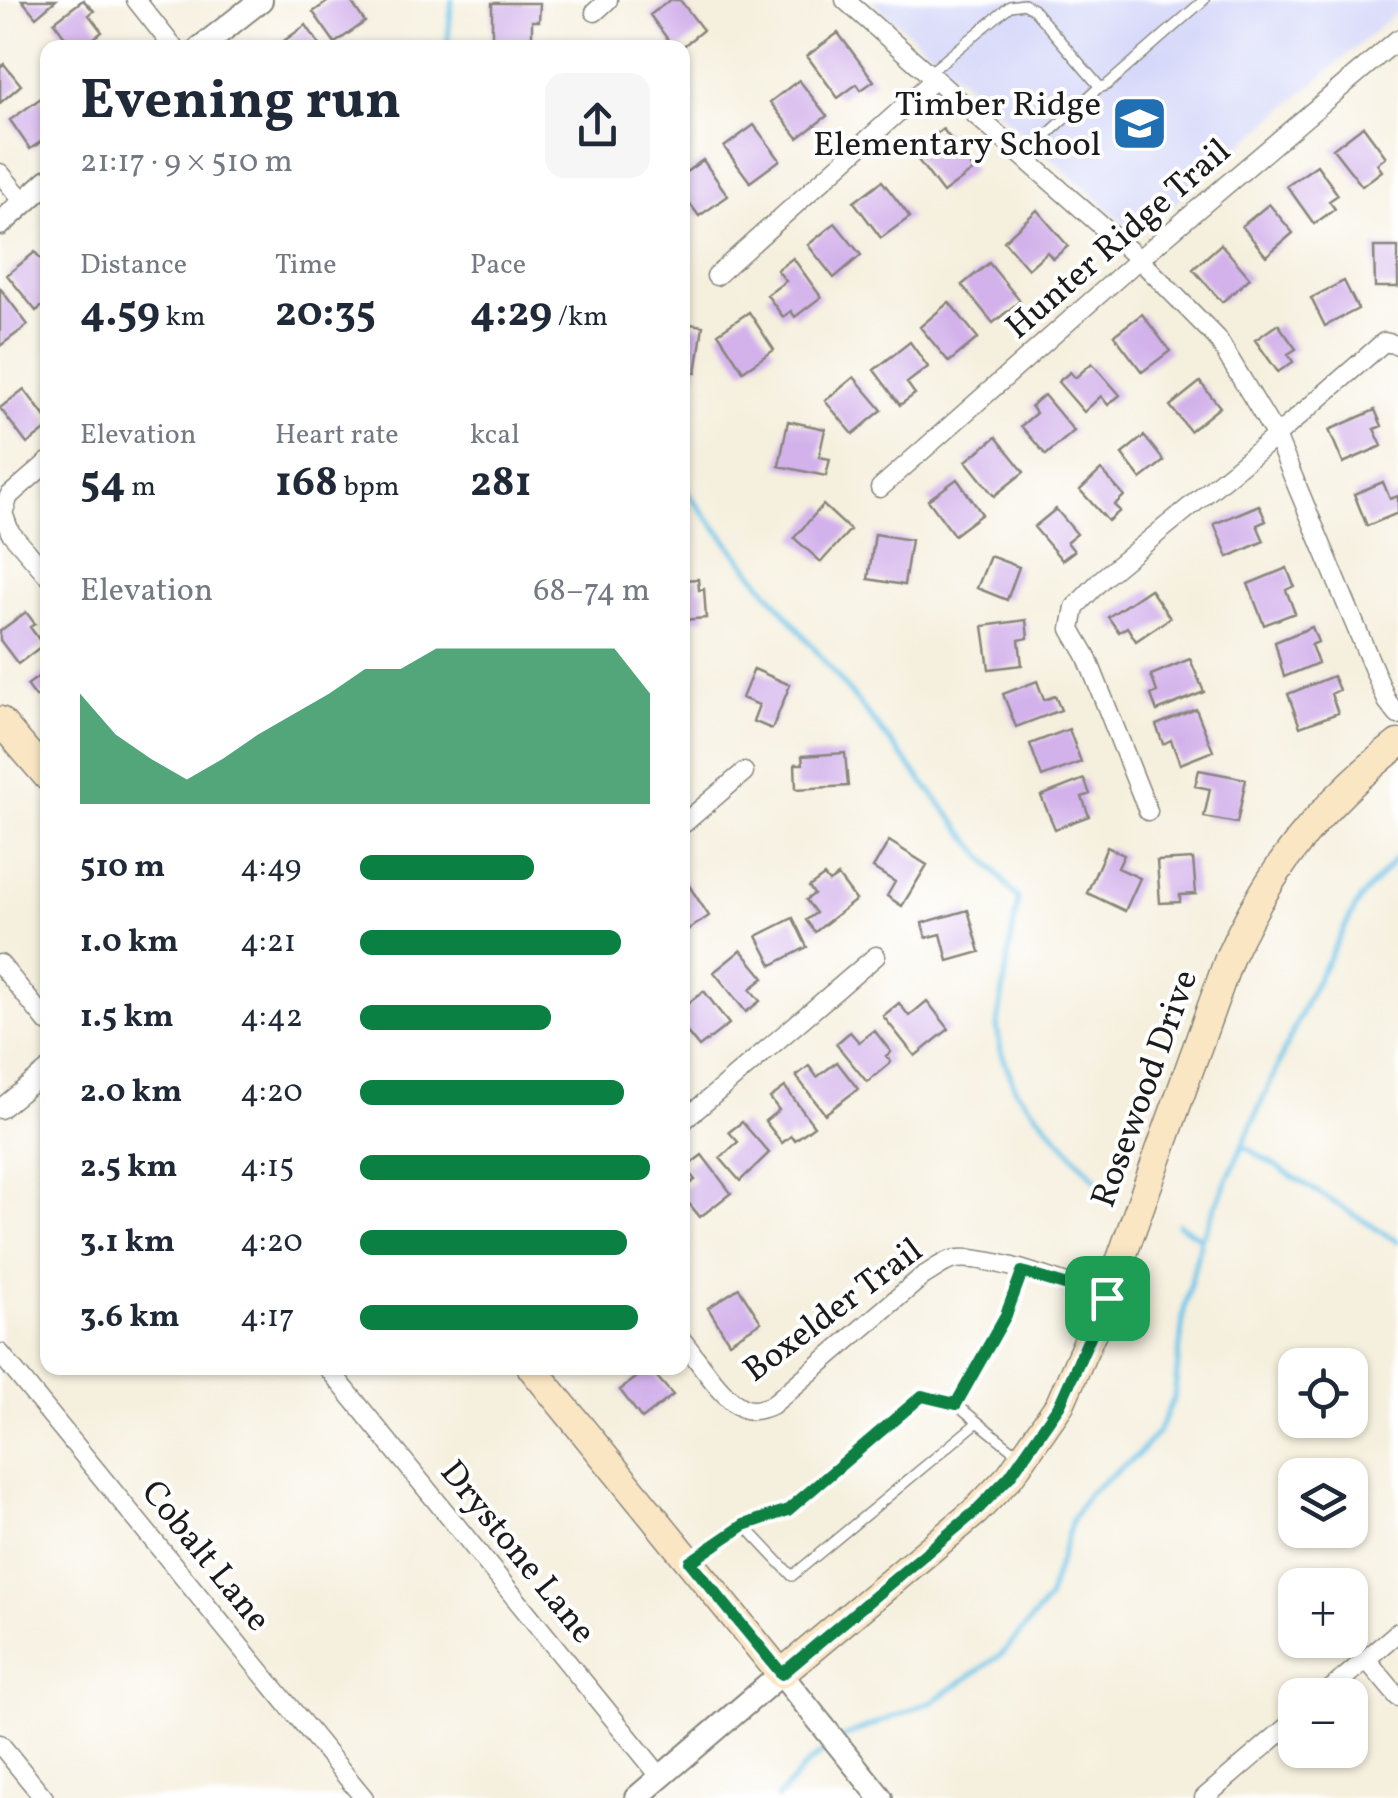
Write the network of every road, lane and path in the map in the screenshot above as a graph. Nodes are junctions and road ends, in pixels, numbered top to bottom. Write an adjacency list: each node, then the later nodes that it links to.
1 (136, 0): 5 (street)
2 (260, 0): 6 (street)
3 (1204, 0): 9 (lane)
4 (850, 1): 8 (street)
5 (168, 40)
6 (210, 40)
7 (1398, 40): 15 (street, Hunter Ridge Trail)
8 (932, 76): 9 (lane); 10 (street); 16 (street)
9 (1100, 87): 10 (lane)
10 (1024, 157): 15 (street)
11 (0, 172): 13 (street)
12 (40, 189): 13 (street)
13 (24, 202): 14 (street)
14 (0, 224)
15 (1139, 260): 18 (street); 20 (street, Hunter Ridge Trail)
16 (716, 276)
17 (1398, 345): 18 (street)
18 (1276, 436): 22 (street); 27 (street)
19 (40, 469): 21 (street)
20 (880, 488)
21 (40, 567)
22 (1398, 715)
23 (0, 721): 25 (main road)
24 (1398, 744): 36 (main road, Rosewood Drive)
25 (40, 768)
26 (744, 772): 28 (street)
27 (1148, 811)
28 (690, 818)
29 (876, 956): 34 (street)
30 (0, 964): 31 (street)
31 (40, 1013)
32 (40, 1076): 33 (street)
33 (0, 1109)
34 (690, 1115)
35 (1022, 1272): 36 (street, Boxelder Trail); 37 (street, Boxelder Trail); 41 (lane)
36 (1107, 1298): 43 (main road, Rosewood Drive)
37 (690, 1350)
38 (0, 1353): 56 (street, Cobalt Lane)
39 (334, 1375): 53 (street, Drystone Lane)
40 (538, 1375): 45 (main road)
41 (956, 1404): 42 (lane); 44 (lane)
42 (978, 1422): 43 (lane); 44 (lane)
43 (1022, 1458): 48 (main road, Rosewood Drive)
44 (744, 1525): 45 (lane)
45 (690, 1562): 48 (main road)
46 (1398, 1632): 47 (street)
47 (1366, 1660): 49 (street); 50 (street)
48 (782, 1674): 53 (street, Rosewood Drive); 54 (street)
49 (1344, 1678)
50 (1398, 1697)
51 (1278, 1735): 58 (street)
52 (0, 1744): 55 (street)
53 (660, 1776): 57 (street, Rosewood Drive)
54 (874, 1789)
55 (44, 1798)
56 (364, 1798)
57 (636, 1798)
58 (1204, 1798)

